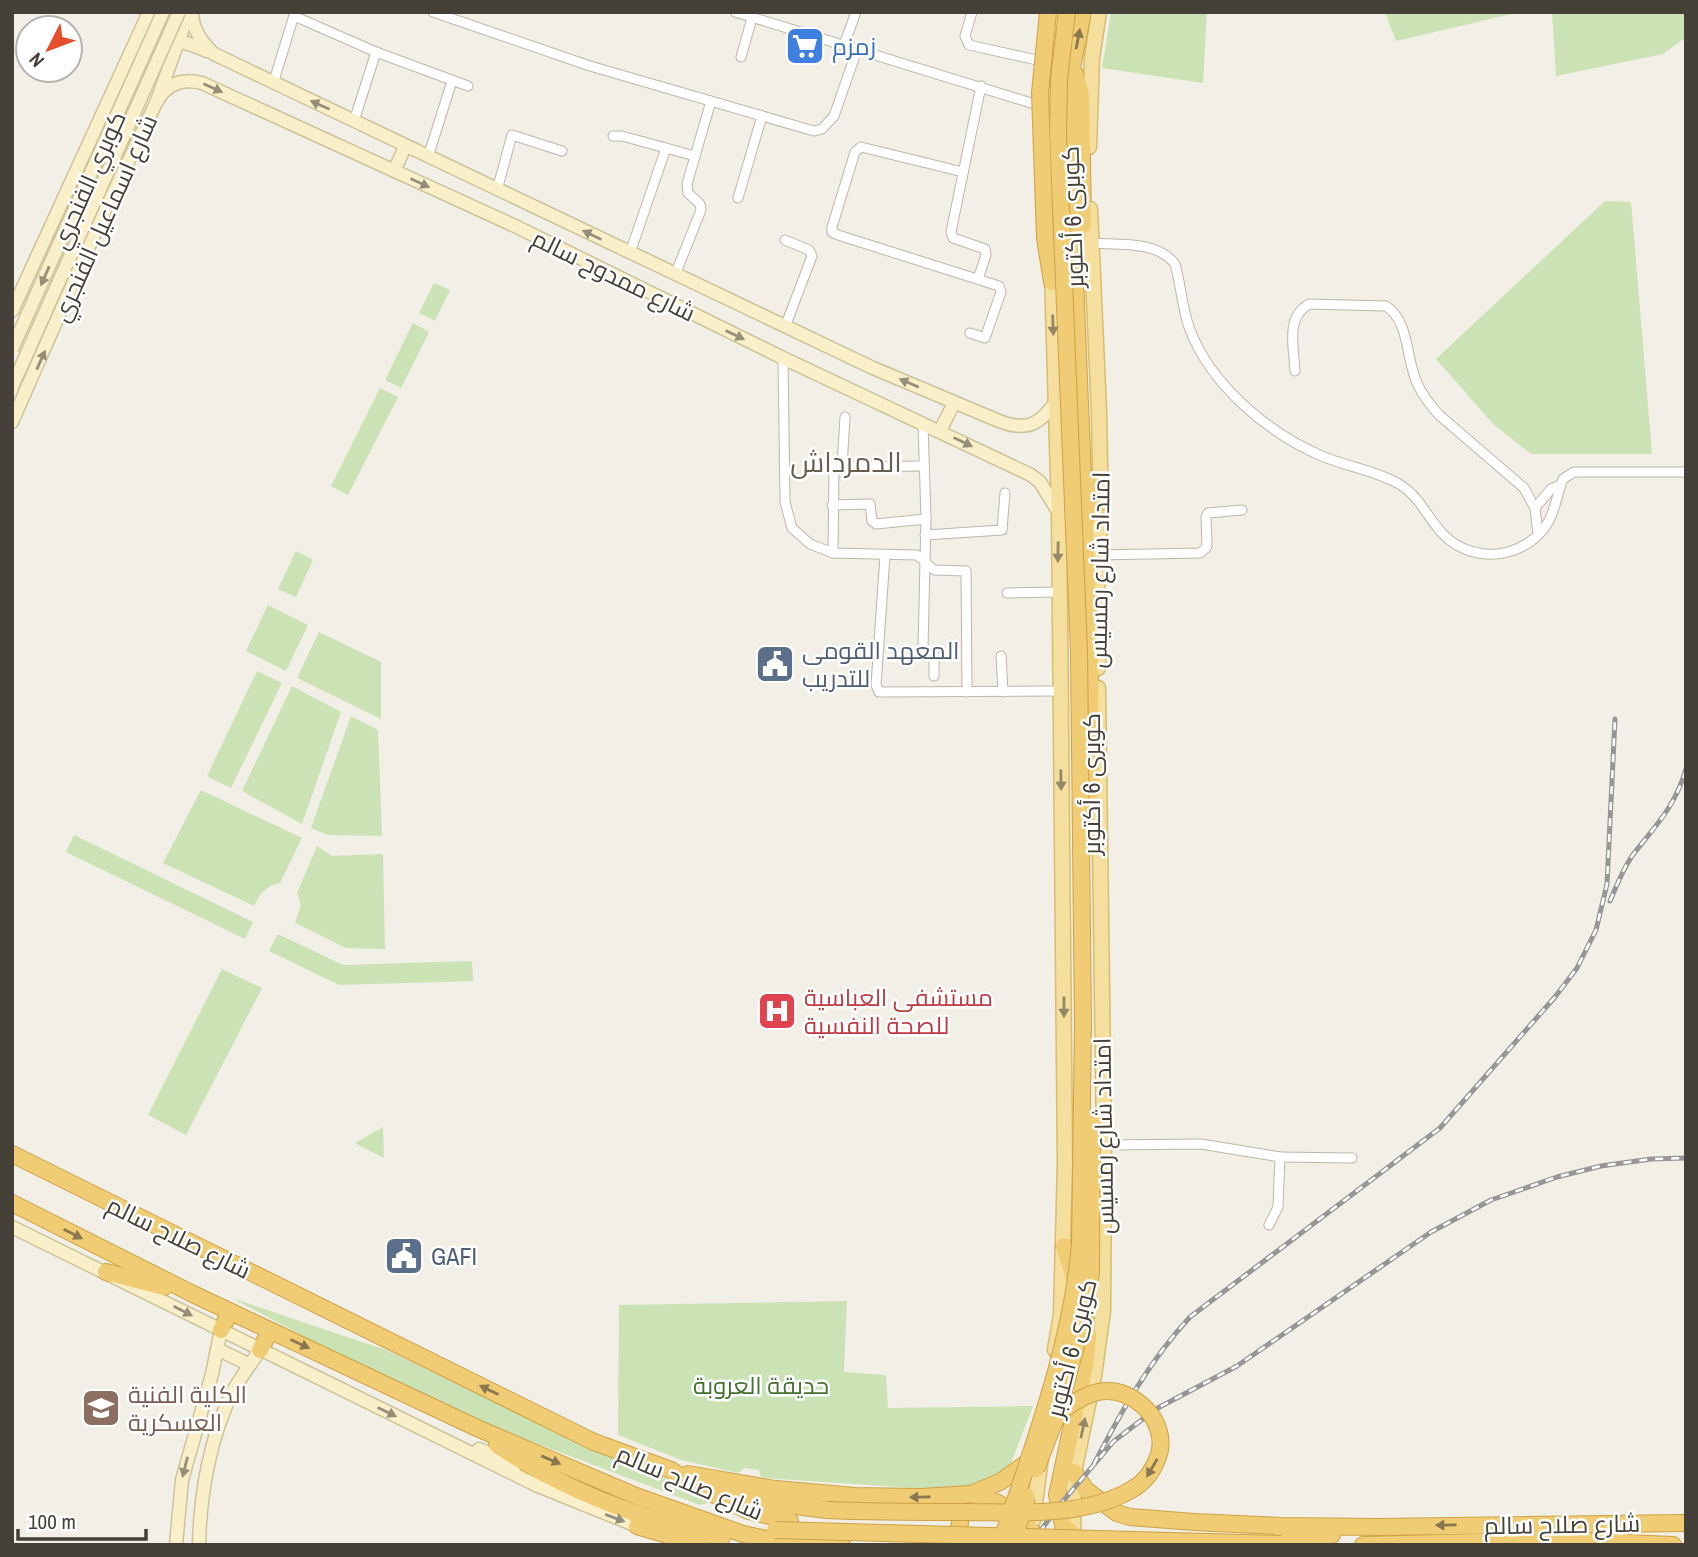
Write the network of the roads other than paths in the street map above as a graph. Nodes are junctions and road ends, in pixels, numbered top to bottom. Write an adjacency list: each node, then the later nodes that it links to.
1 (149, 12): 24 (main road, شارع اسماعيل الفنجري)
2 (163, 12): 59 (main road, كوبري الفنجري, one-way to 59, bridge)
3 (179, 12): 62 (main road, كوبري الفنجري, bridge)
4 (190, 12): 16 (main road, شارع اسماعيل الفنجري); 20 (main road, شارع ممدوح سالم)
5 (433, 12): 29 (street)
6 (735, 12): 15 (street)
7 (856, 12): 17 (street)
8 (972, 12): 22 (street)
9 (1048, 12): 55 (highway, bridge)
10 (1056, 12): 22 (main road, امتداد شارع رمسيس)
11 (1067, 12): 136 (highway, كوبرى 6 أكتوبر, bridge)
12 (1083, 12): 23 (highway, كوبرى 6 أكتوبر, one-way to 12)
13 (1099, 12): 51 (main road, امتداد شارع رمسيس)
14 (294, 14): 19 (street); 26 (street)
15 (752, 18): 17 (street); 21 (street)
16 (180, 39): 20 (main road); 24 (main road); 30 (main road, شارع اسماعيل الفنجري)
17 (844, 45): 18 (street)
18 (857, 50): 28 (street); 32 (street)
19 (376, 52): 25 (street); 33 (street)
20 (214, 54): 26 (main road, شارع ممدوح سالم)
21 (741, 57)
22 (1051, 63): 31 (main road, امتداد شارع رمسيس)
23 (1072, 68): 78 (highway); 113 (highway, كوبرى 6 أكتوبر, bridge)
24 (119, 75): 37 (main road, شارع اسماعيل الفنجري)
25 (452, 81): 27 (street); 40 (street)
26 (273, 84): 33 (main road, شارع ممدوح سالم, one-way to 26)
27 (468, 86)
28 (981, 86): 31 (street); 43 (street)
29 (711, 101): 32 (street); 39 (street)
30 (156, 103): 41 (main road, شارع اسماعيل الفنجري); 42 (main road, شارع ممدوح سالم, one-way to 42)
31 (1048, 108): 55 (main road, امتداد شارع رمسيس)
32 (762, 117): 47 (street)
33 (354, 121): 35 (main road, شارع ممدوح سالم)
34 (613, 136): 36 (street)
35 (405, 147): 40 (main road, شارع ممدوح سالم); 42 (main road)
36 (666, 148): 39 (street); 52 (street)
37 (86, 150): 41 (main road); 44 (main road, شارع اسماعيل الفنجري)
38 (562, 151): 45 (street)
39 (695, 156): 53 (street)
40 (428, 157): 45 (main road, شارع ممدوح سالم)
41 (124, 169): 46 (main road, شارع اسماعيل الفنجري)
42 (394, 172): 49 (main road, شارع ممدوح سالم, one-way to 49)
43 (963, 172): 54 (street); 54 (street)
44 (74, 176): 46 (main road); 56 (main road, شارع اسماعيل الفنجري)
45 (497, 190): 48 (main road, شارع ممدوح سالم)
46 (112, 194): 66 (main road, شارع اسماعيل الفنجري, one-way to 46)
47 (738, 198)
48 (524, 202): 49 (main road); 52 (main road, شارع ممدوح سالم, one-way to 48)
49 (515, 226): 60 (main road, شارع ممدوح سالم, one-way to 60)
50 (785, 240): 57 (street)
51 (1090, 243): 78 (main road, امتداد شارع رمسيس); 80 (street)
52 (630, 253): 53 (main road, شارع ممدوح سالم)
53 (675, 275): 57 (main road, شارع ممدوح سالم)
54 (978, 279): 58 (street)
55 (1052, 282): 63 (main road, امتداد شارع رمسيس, one-way to 63)
56 (12, 310)
57 (785, 327): 64 (main road, شارع ممدوح سالم, one-way to 57)
58 (970, 333)
59 (12, 349)
60 (783, 358): 67 (main road, شارع ممدوح سالم); 82 (street)
61 (1295, 371): 75 (street)
62 (12, 387)
63 (1056, 401): 64 (main road, شارع ممدوح سالم); 77 (main road, امتداد شارع رمسيس)
64 (954, 403): 68 (main road)
65 (845, 416): 69 (street)
66 (12, 422)
67 (923, 423): 68 (main road, شارع ممدوح سالم); 70 (street)
68 (940, 431): 77 (main road, شارع ممدوح سالم, one-way to 77)
69 (842, 466): 70 (street); 74 (street)
70 (924, 466): 79 (street)
71 (1686, 472): 72 (street)
72 (1560, 485): 75 (street); 80 (street)
73 (1004, 493): 81 (street)
74 (832, 505): 79 (street); 82 (street)
75 (1535, 508): 80 (street)
76 (1242, 510): 84 (street)
77 (1059, 513): 86 (main road, امتداد شارع رمسيس, one-way to 86)
78 (1101, 514): 84 (main road, امتداد شارع رمسيس)
79 (926, 519): 81 (street)
80 (1538, 534)
81 (925, 535): 85 (street)
82 (833, 553): 83 (street)
83 (885, 555): 85 (street); 91 (street)
84 (1097, 555): 94 (main road, امتداد شارع رمسيس)
85 (925, 561): 89 (street); 91 (street)
86 (1058, 592): 87 (street); 90 (main road, امتداد شارع رمسيس)
87 (1007, 593)
88 (1001, 656): 92 (street)
89 (934, 676)
90 (1060, 691): 92 (street); 93 (main road, امتداد شارع رمسيس, one-way to 93)
91 (967, 692): 92 (street)
92 (1003, 692)
93 (1063, 873): 94 (main road); 95 (main road, امتداد شارع رمسيس, one-way to 95)
94 (1100, 882): 96 (main road, امتداد شارع رمسيس)
95 (1064, 1083): 96 (main road); 104 (main road, امتداد شارع رمسيس)
96 (1103, 1086): 97 (main road, امتداد شارع رمسيس)
97 (1104, 1145): 99 (street); 118 (main road, امتداد شارع رمسيس, one-way to 97)
98 (12, 1154): 117 (highway, شارع صلاح سالم, one-way to 98)
99 (1280, 1157): 100 (street); 102 (street)
100 (1352, 1158)
101 (12, 1203): 106 (highway, شارع صلاح سالم, one-way to 106)
102 (1269, 1224)
103 (12, 1227): 105 (main road)
104 (1063, 1246): 116 (main road, امتداد شارع رمسيس); 128 (highway)
105 (106, 1272): 106 (highway); 108 (main road, one-way to 108)
106 (193, 1294): 107 (highway, شارع صلاح سالم)
107 (230, 1312): 108 (highway); 109 (highway, شارع صلاح سالم)
108 (221, 1330): 110 (main road); 111 (main road)
109 (270, 1331): 111 (highway); 114 (highway, شارع صلاح سالم, one-way to 114)
110 (217, 1349): 112 (main road); 130 (main road, one-way to 130)
111 (260, 1350): 112 (main road); 115 (main road, one-way to 115)
112 (250, 1365): 131 (main road)
113 (1057, 1415): 120 (highway, one-way to 120, bridge); 137 (highway, كوبرى 6 أكتوبر, bridge)
114 (477, 1428): 119 (highway); 123 (highway, شارع صلاح سالم, one-way to 123)
115 (442, 1439): 119 (main road); 125 (main road, one-way to 125)
116 (1042, 1451): 121 (highway); 127 (main road, امتداد شارع رمسيس)
117 (671, 1471): 120 (highway, شارع صلاح سالم); 121 (highway, one-way to 117)
118 (1074, 1472): 122 (highway); 128 (main road, امتداد شارع رمسيس)
119 (545, 1474): 133 (highway)
120 (692, 1484): 129 (highway, شارع صلاح سالم, bridge)
121 (964, 1495): 127 (highway); 135 (highway)
122 (1130, 1517): 126 (highway); 139 (highway)
123 (706, 1522): 129 (highway, شارع صلاح سالم, bridge); 134 (highway)
124 (1686, 1522): 126 (highway, شارع صلاح سالم, one-way to 126)
125 (637, 1526): 132 (highway)
126 (1357, 1527): 129 (highway, شارع صلاح سالم)
127 (1033, 1537): 138 (highway)
128 (1077, 1542)
129 (1286, 1542)
130 (176, 1545)
131 (200, 1545)
132 (702, 1545)
133 (760, 1545)
134 (842, 1545)
135 (952, 1545)
136 (1000, 1545)
137 (1012, 1545)
138 (1043, 1545)
139 (1126, 1545)
140 (1363, 1545): 141 (highway, شارع صلاح سالم)
141 (1673, 1545)

